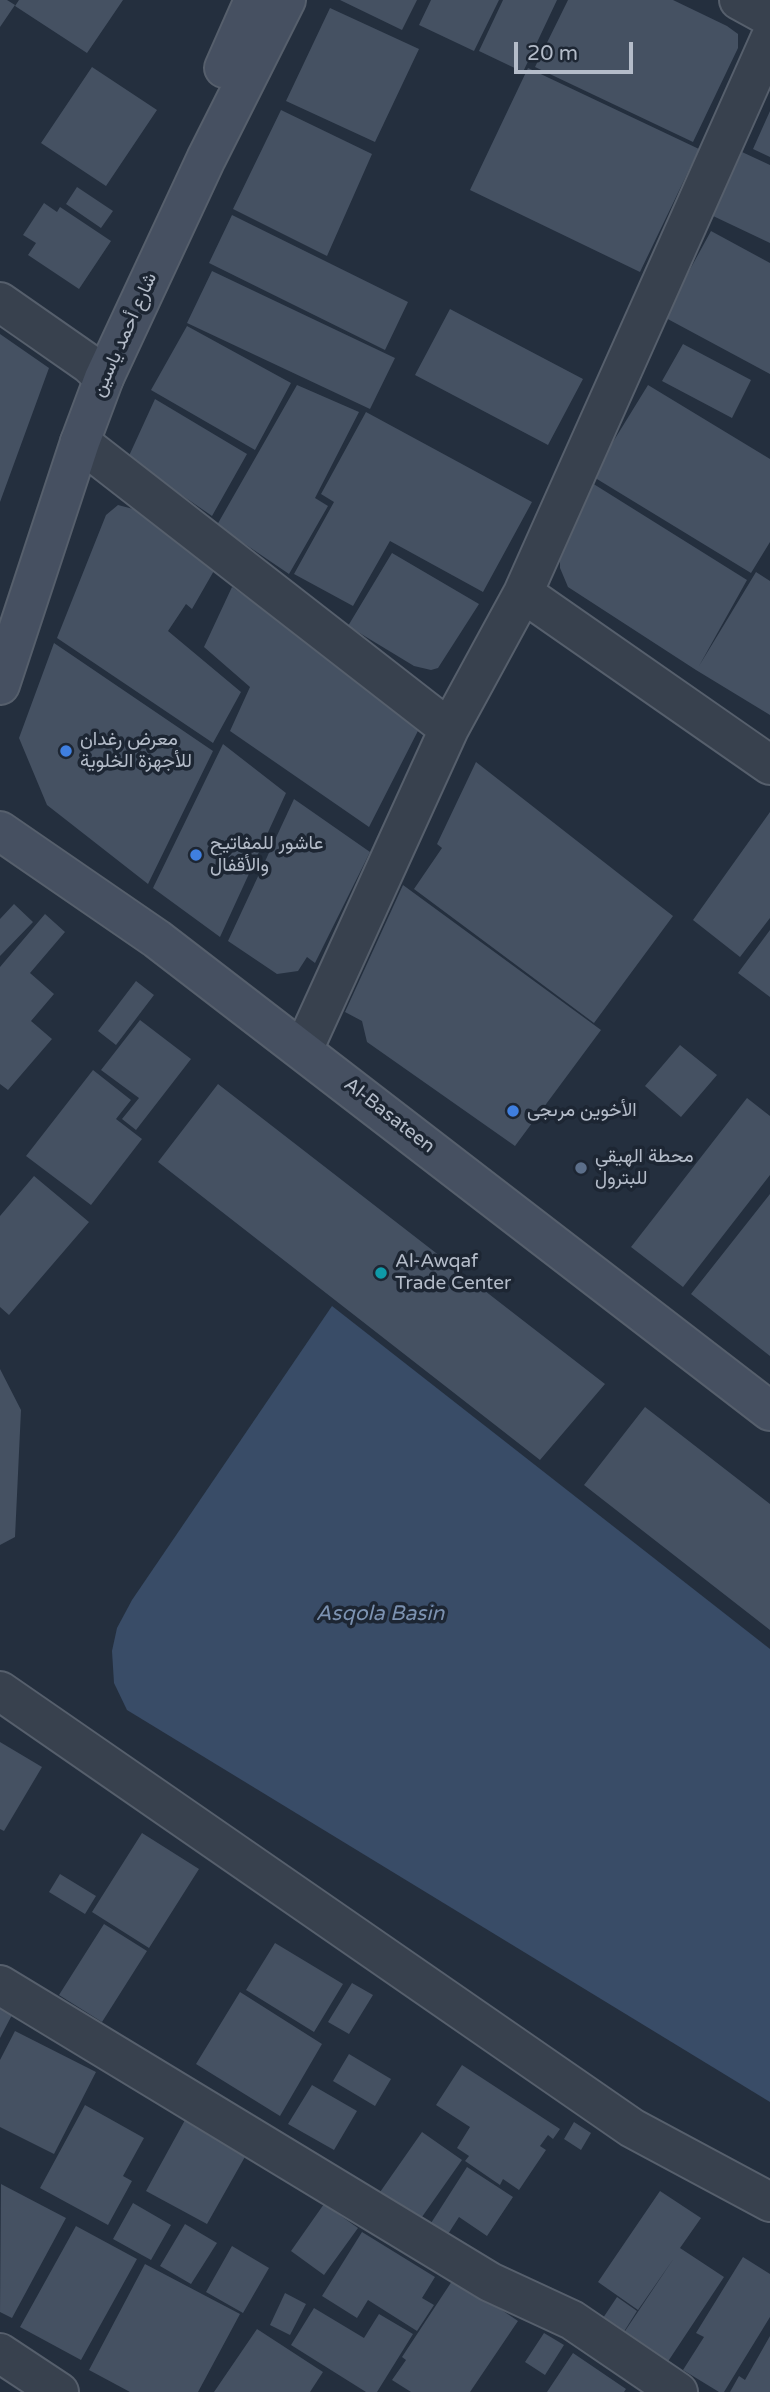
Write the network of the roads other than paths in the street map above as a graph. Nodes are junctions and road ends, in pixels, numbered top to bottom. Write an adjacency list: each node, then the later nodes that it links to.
1 (254, 0): 7 (main road, شارع أحمد ياسين)
2 (286, 0): 7 (main road, شارع أحمد ياسين)
3 (739, 0): 4 (street)
4 (770, 17)
5 (770, 39): 9 (street)
6 (0, 302): 7 (street)
7 (96, 371): 8 (main road, شارع أحمد ياسين); 10 (main road, شارع أحمد ياسين)
8 (80, 442): 11 (main road, شارع أحمد ياسين); 12 (street)
9 (523, 593): 12 (street); 13 (street)
10 (0, 600)
11 (0, 685)
12 (449, 729): 15 (street)
13 (770, 765)
14 (0, 831): 15 (main road, Al-Basateen)
15 (303, 1050): 16 (main road, Al-Basateen)
16 (770, 1411)
17 (0, 1691): 19 (street)
18 (0, 1985): 22 (street)
19 (770, 2202)
20 (0, 2353): 21 (street)
21 (59, 2392)
22 (678, 2392)

